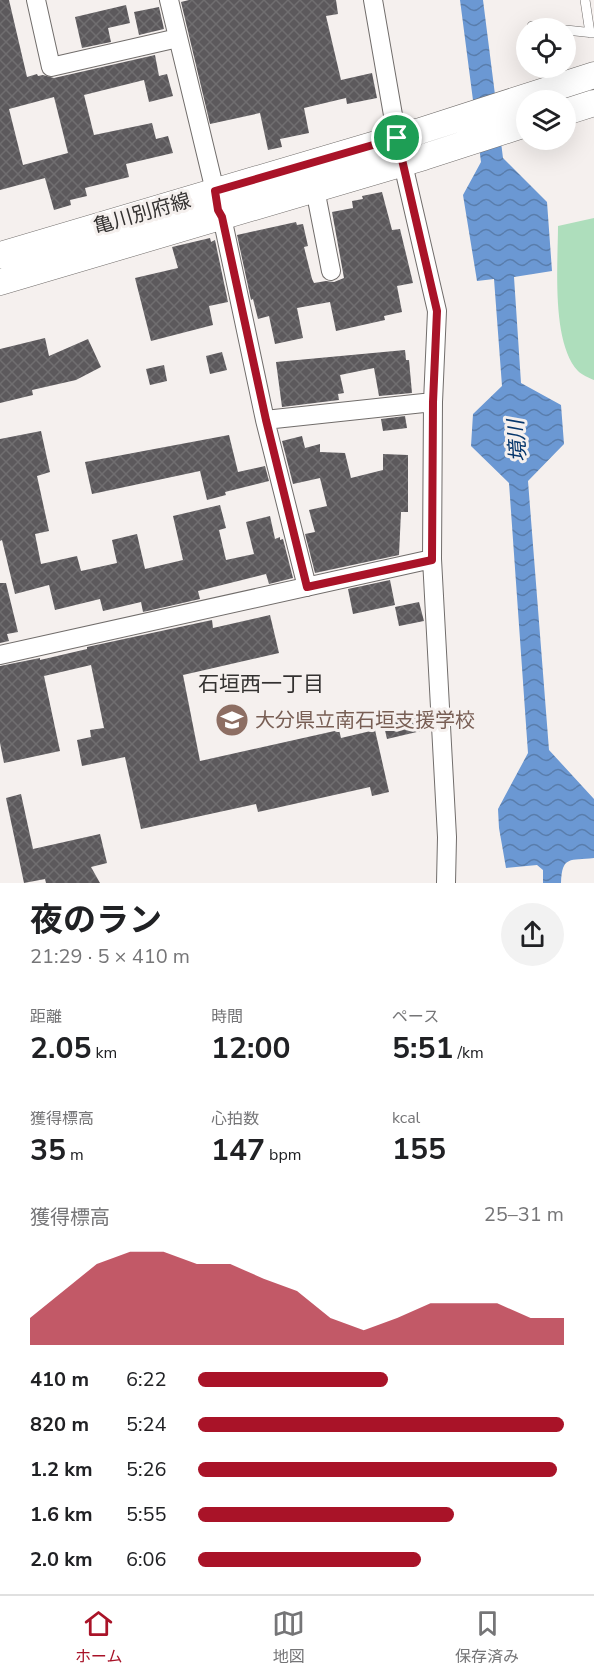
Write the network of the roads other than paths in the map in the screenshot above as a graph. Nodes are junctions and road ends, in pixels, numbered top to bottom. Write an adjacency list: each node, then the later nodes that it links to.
1 (36, 0): 7 (street)
2 (169, 0): 7 (street)
3 (373, 0): 12 (street)
4 (585, 0): 6 (lane)
5 (576, 31): 6 (lane)
6 (592, 33)
7 (178, 38): 15 (street)
8 (594, 75): 12 (main road, 亀川別府線)
9 (594, 103): 10 (main road)
10 (576, 109)
11 (516, 127): 13 (main road, 亀川別府線)
12 (409, 134): 13 (street); 15 (main road, 亀川別府線)
13 (414, 160): 14 (main road, 亀川別府線); 20 (street)
14 (315, 189): 16 (main road, 亀川別府線); 18 (street)
15 (215, 191): 16 (street); 17 (main road, 亀川別府線)
16 (222, 217): 19 (main road, 亀川別府線); 21 (street)
17 (0, 255)
18 (331, 271)
19 (0, 282)
20 (433, 402): 21 (street); 22 (street)
21 (266, 420): 23 (street)
22 (432, 560): 23 (street); 25 (street)
23 (307, 587): 24 (street)
24 (0, 655)
25 (446, 883)

